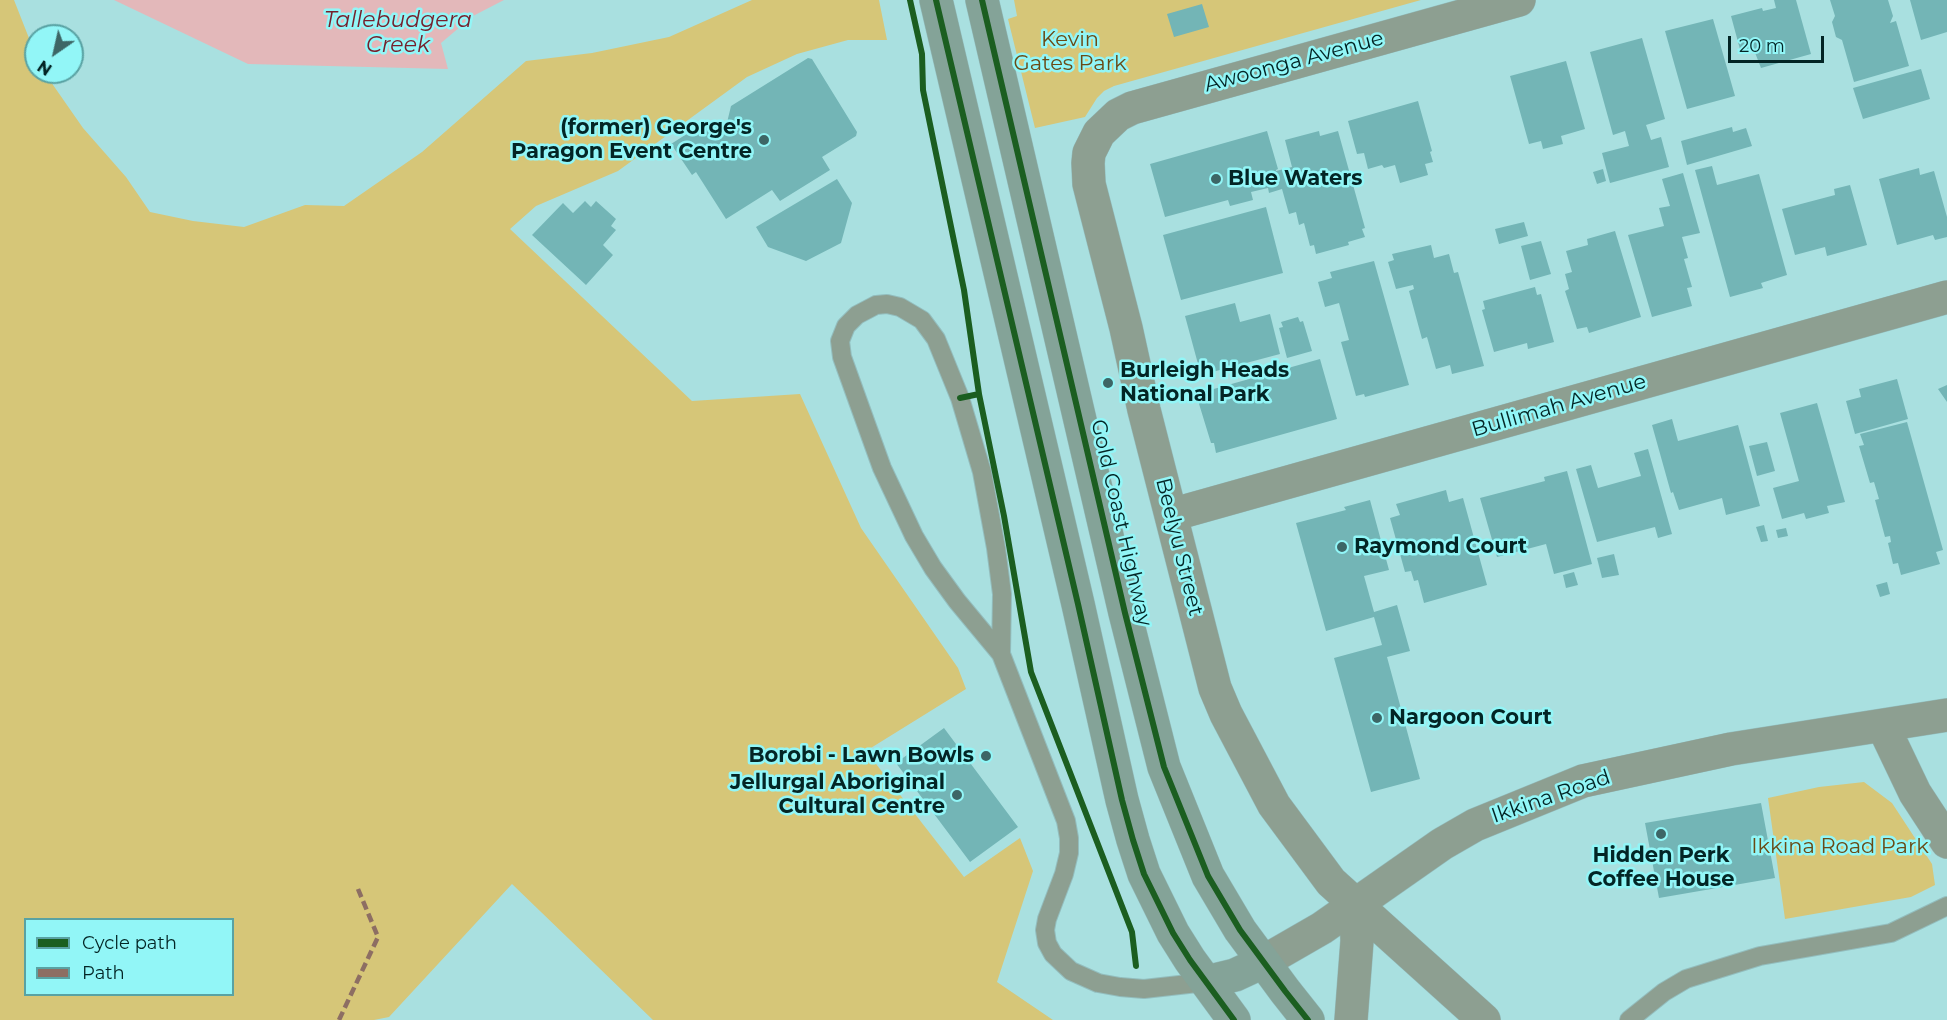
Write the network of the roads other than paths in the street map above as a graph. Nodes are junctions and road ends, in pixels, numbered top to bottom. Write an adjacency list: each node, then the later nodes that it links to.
1 (936, 0): 14 (highway)
2 (1519, 0): 4 (street, Awoonga Avenue)
3 (985, 14): 13 (highway, Gold Coast Highway)
4 (1089, 153): 6 (street, Beelyu Street)
5 (1947, 297): 6 (street, Bullimah Avenue)
6 (1171, 515): 11 (street, Beelyu Street)
7 (1001, 654): 7 (lane); 14 (lane)
8 (1947, 715): 9 (street, Ikkina Road)
9 (1883, 726): 10 (street); 11 (street, Ikkina Road)
10 (1947, 842)
11 (1356, 904): 13 (street, Ikkina Road); 17 (street); 18 (street, Beelyu Street)
12 (1947, 906): 19 (lane)
13 (1263, 962): 14 (highway); 16 (highway, Gold Coast Highway)
14 (1206, 982): 15 (highway)
15 (1234, 1020)
16 (1308, 1020)
17 (1351, 1020)
18 (1484, 1020)
19 (1629, 1020)

